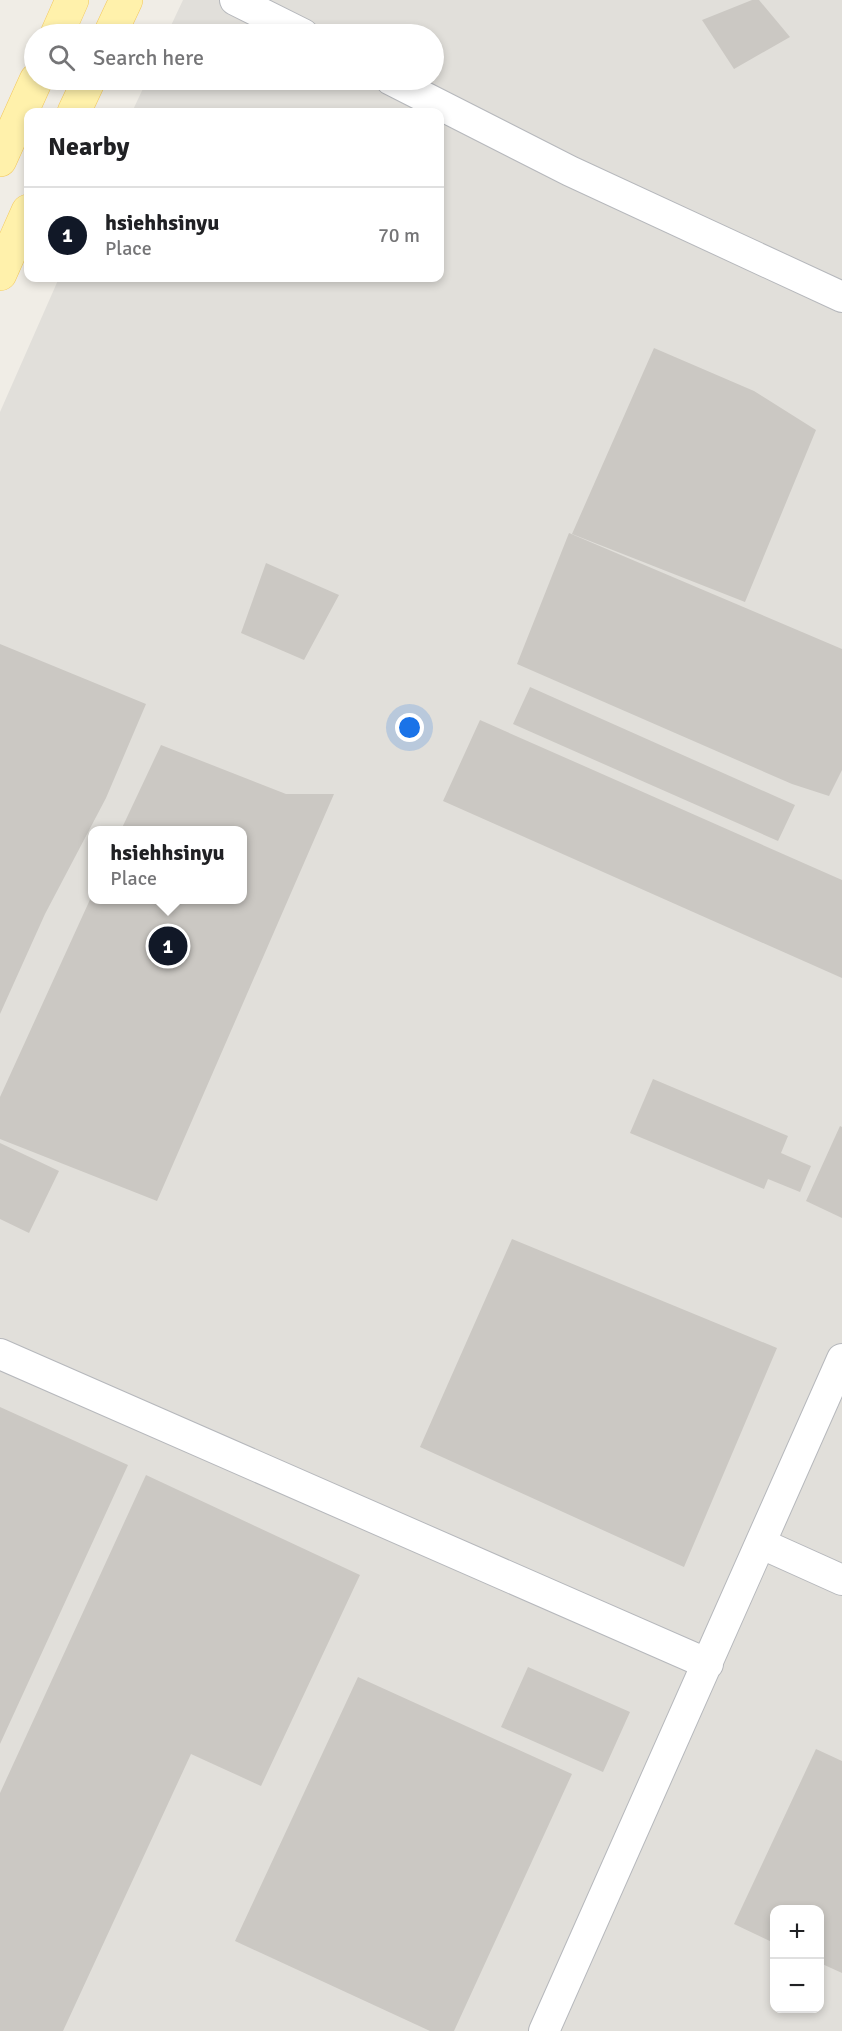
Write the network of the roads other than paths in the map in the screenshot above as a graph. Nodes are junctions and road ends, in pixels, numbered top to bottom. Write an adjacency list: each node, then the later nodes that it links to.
1 (72, 0): 4 (main road)
2 (126, 0): 5 (main road)
3 (235, 0): 6 (street)
4 (61, 24)
5 (115, 24)
6 (283, 24)
7 (32, 90): 11 (main road)
8 (84, 90): 10 (main road)
9 (410, 90): 14 (street)
10 (76, 108)
11 (0, 160)
12 (24, 221): 13 (main road)
13 (0, 273)
14 (842, 297)
15 (0, 1354): 19 (street)
16 (842, 1359): 17 (street)
17 (762, 1544): 18 (street); 19 (street)
18 (842, 1580)
19 (708, 1664): 20 (street)
20 (544, 2031)

